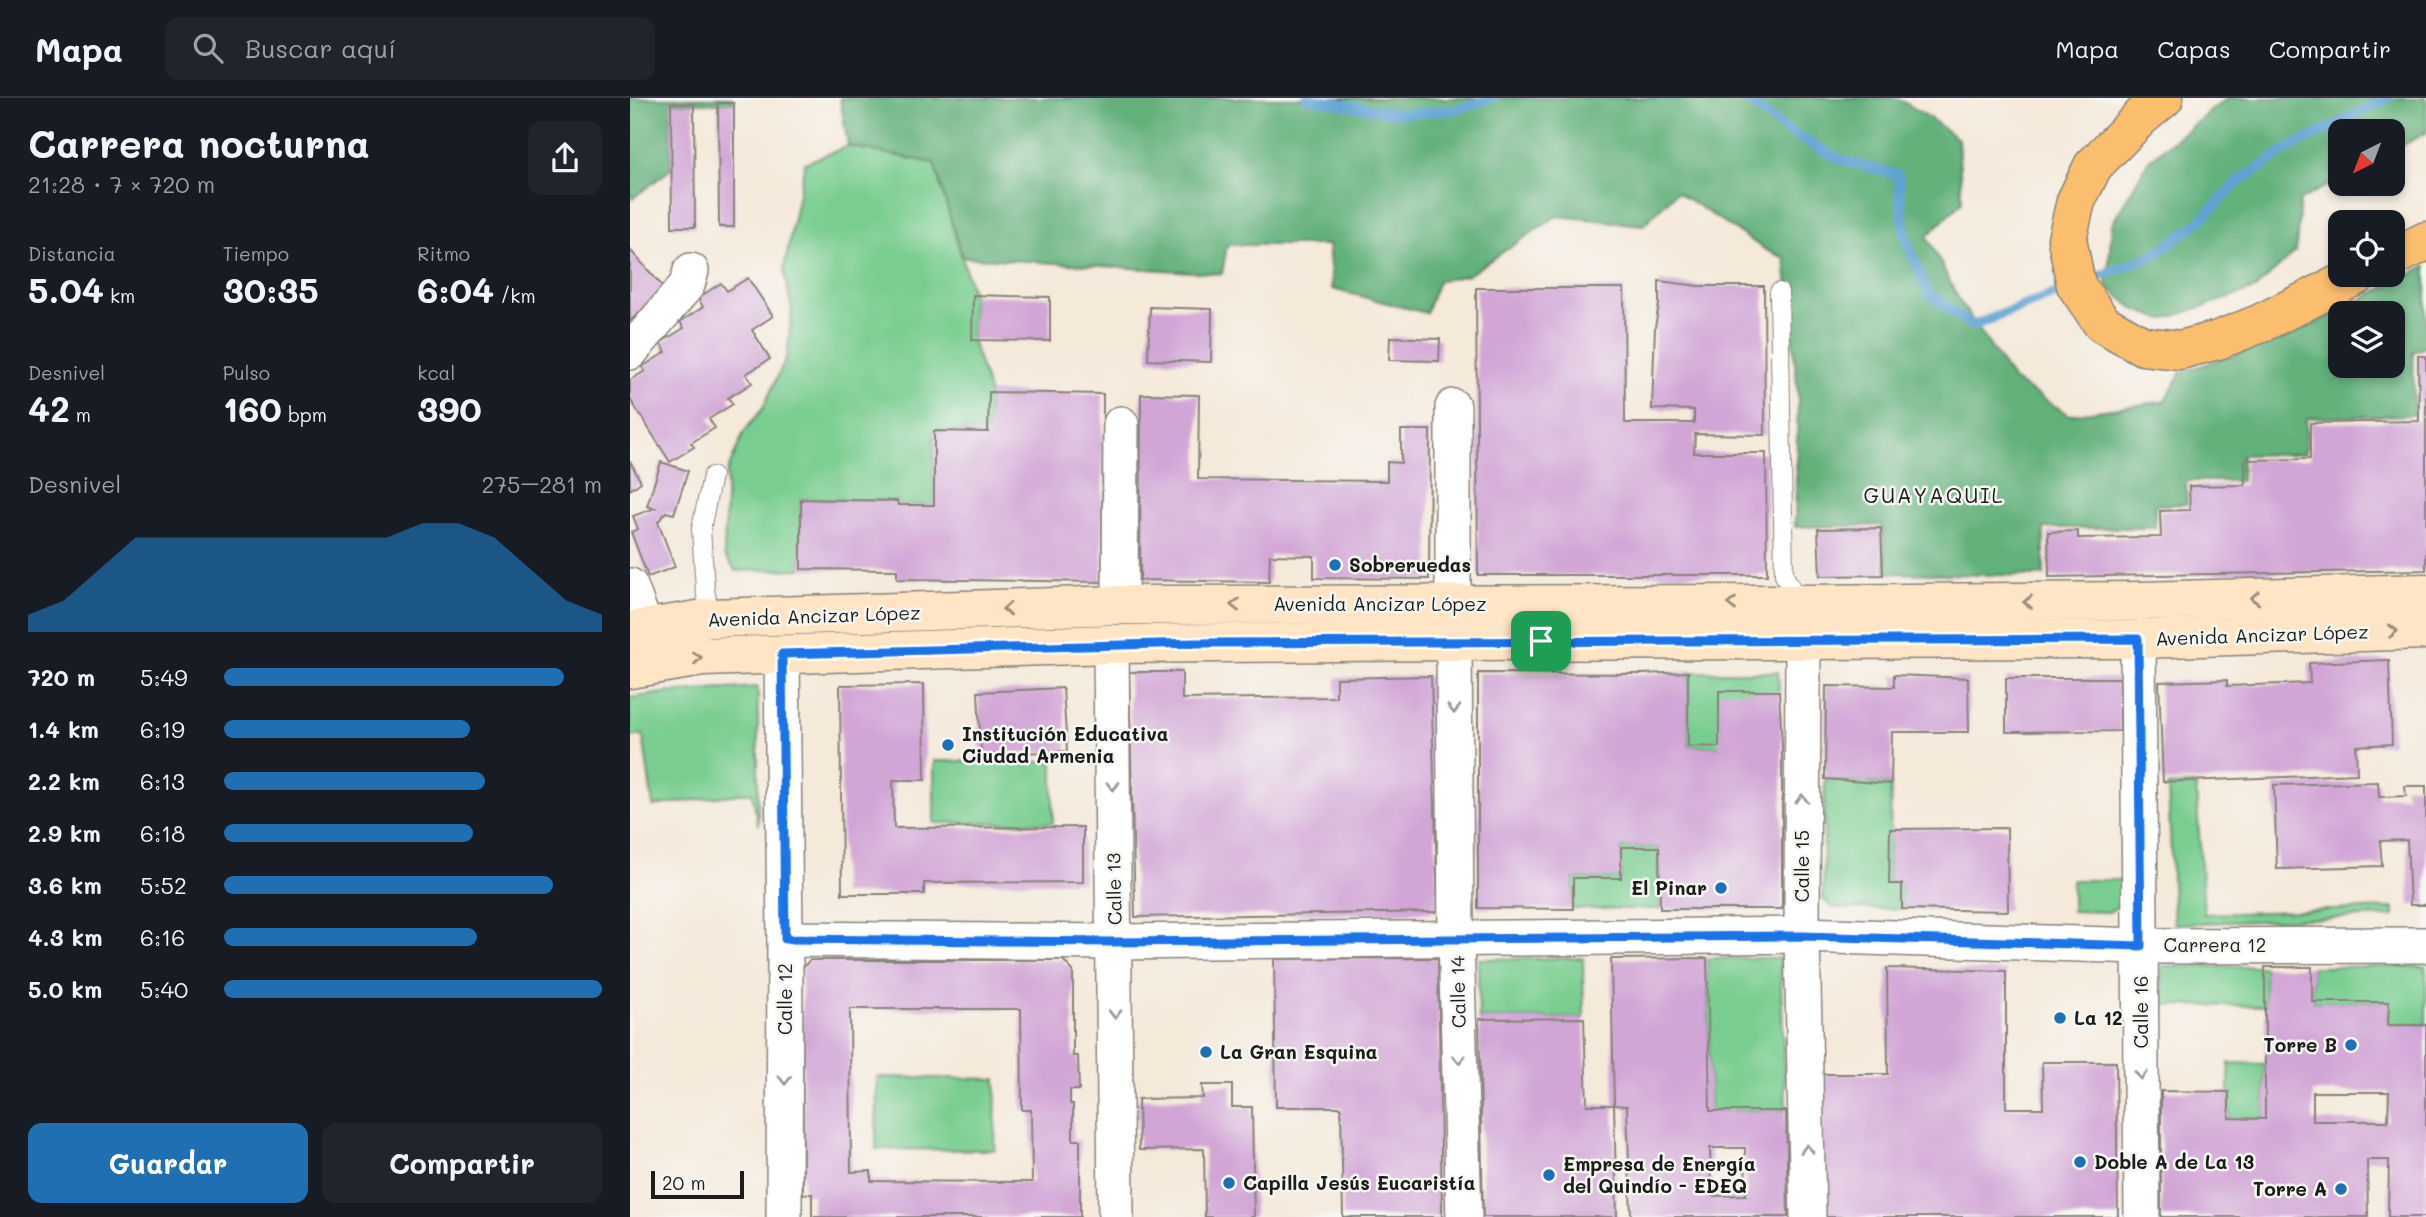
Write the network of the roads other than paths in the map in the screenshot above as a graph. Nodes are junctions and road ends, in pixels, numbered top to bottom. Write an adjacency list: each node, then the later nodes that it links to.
1 (2164, 98): 5 (main road)
2 (2426, 241): 3 (main road)
3 (2405, 252)
4 (691, 271): 7 (street)
5 (2334, 287)
6 (1779, 292): 14 (lane)
7 (630, 352)
8 (1453, 407): 13 (street)
9 (1121, 424): 15 (street)
10 (712, 476): 16 (lane)
11 (630, 586): 17 (street)
12 (2426, 593): 14 (main road, Avenida Ancizar López, one-way to 14)
13 (1453, 604): 14 (main road, Avenida Ancizar López, one-way to 13); 15 (main road, Avenida Ancizar López, one-way to 15)
14 (1800, 604)
15 (1120, 605): 16 (main road, Avenida Ancizar López, one-way to 16)
16 (710, 618): 17 (main road, Avenida Ancizar López)
17 (638, 629)
18 (2426, 630): 19 (main road, Avenida Ancizar López, one-way to 18)
19 (2138, 639): 21 (main road, Avenida Ancizar López); 30 (street, Calle 16)
20 (1454, 641): 21 (main road, Avenida Ancizar López); 22 (main road, Avenida Ancizar López); 27 (street, Calle 14, one-way to 27)
21 (1803, 642): 25 (street, Calle 15, one-way to 21)
22 (1111, 645): 23 (main road, Avenida Ancizar López); 28 (street, Calle 13, one-way to 28)
23 (782, 654): 24 (main road, Avenida Ancizar López, one-way to 23); 26 (street, Calle 12)
24 (630, 669)
25 (1802, 936): 27 (street, Carrera 12); 30 (street, Carrera 12); 34 (street, Calle 15, one-way to 25)
26 (785, 939): 28 (street, Carrera 12); 31 (street, Calle 12, one-way to 31)
27 (1456, 939): 28 (street, Carrera 12); 33 (street, Calle 14, one-way to 33)
28 (1114, 942): 32 (street, Calle 13, one-way to 32)
29 (2426, 945): 30 (street, Carrera 12)
30 (2141, 946): 35 (street, Calle 16, one-way to 35)
31 (784, 1217)
32 (1115, 1217)
33 (1464, 1217)
34 (1808, 1217)
35 (2142, 1217)

